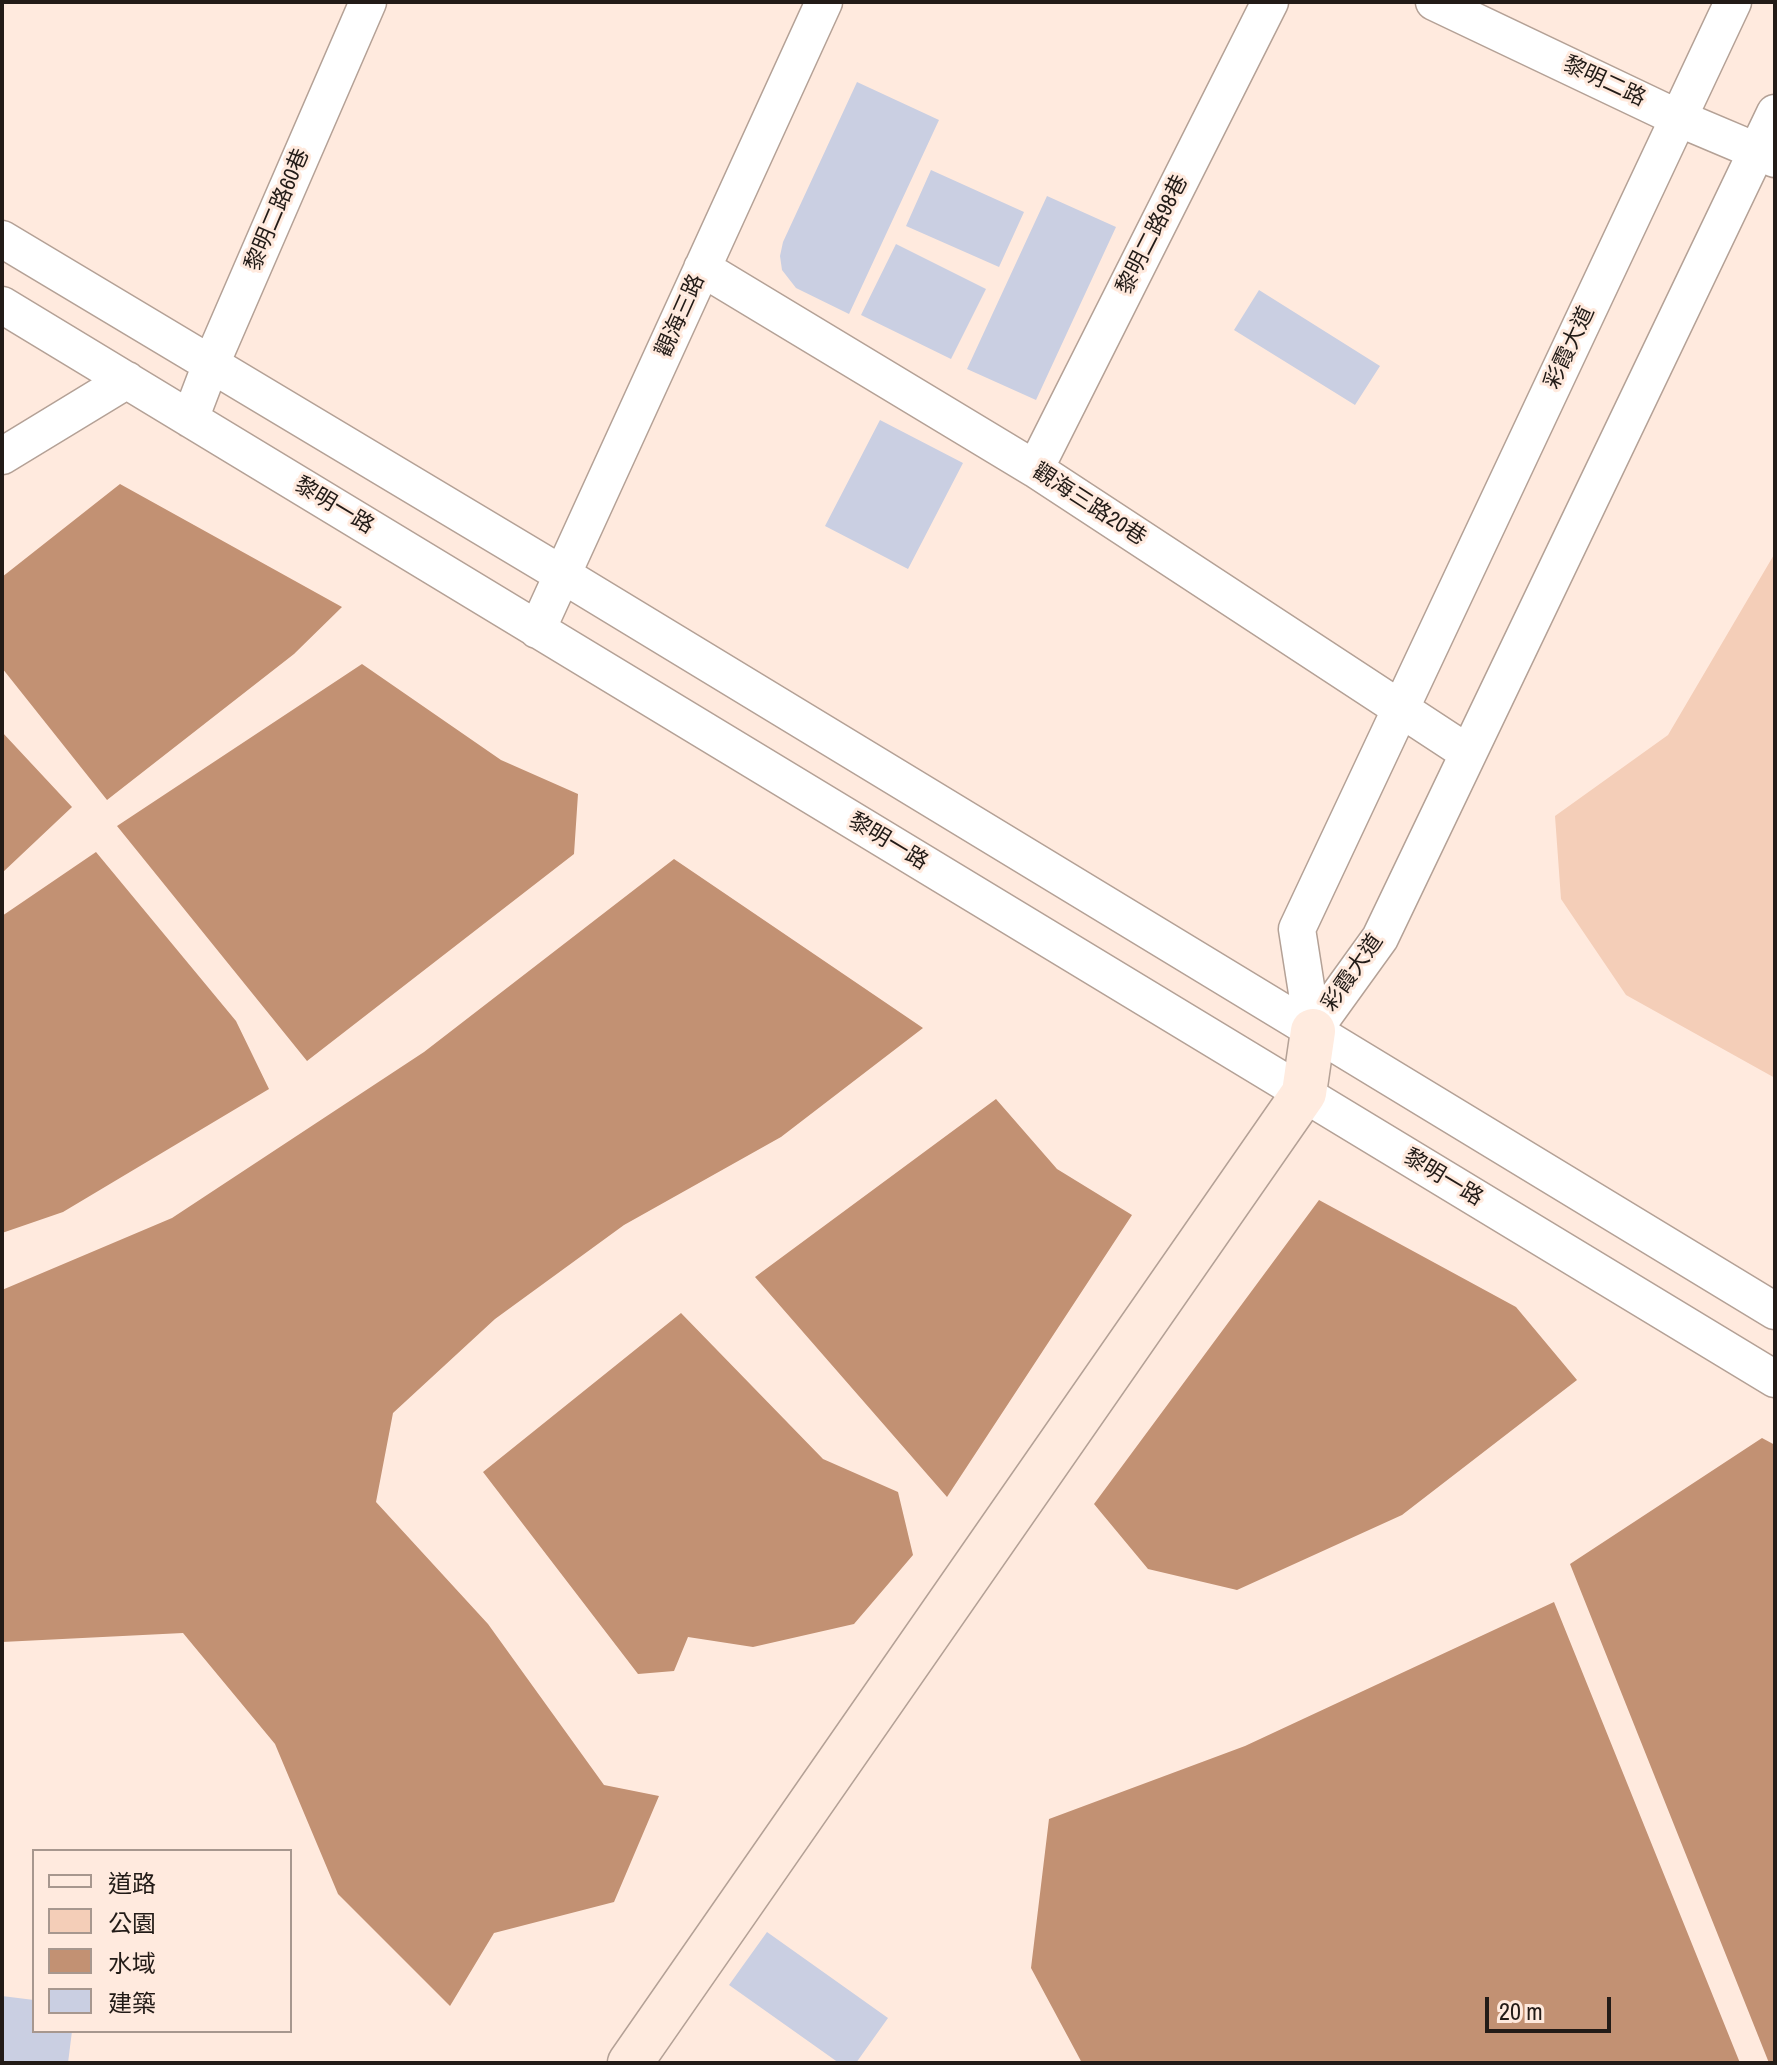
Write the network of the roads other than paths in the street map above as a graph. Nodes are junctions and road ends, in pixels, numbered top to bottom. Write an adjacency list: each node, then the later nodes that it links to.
1 (368, 2): 12 (street, 黎明二路60巷)
2 (824, 2): 10 (street, 觀海三路)
3 (1270, 2): 16 (street, 黎明二路98巷)
4 (1434, 2): 7 (street, 黎明二路)
5 (1733, 2): 7 (street, 彩霞大道)
6 (1775, 113): 8 (street, 彩霞大道)
7 (1678, 118): 8 (street, 黎明二路); 19 (street, 彩霞大道)
8 (1766, 155): 20 (street, 彩霞大道)
9 (2, 239): 12 (street)
10 (702, 268): 16 (street, 觀海三路20巷); 17 (street, 觀海三路)
11 (2, 305): 13 (street, 黎明一路)
12 (211, 364): 14 (street, 黎明二路60巷); 17 (street)
13 (127, 380): 14 (street, 黎明一路); 15 (street)
14 (190, 419): 18 (street, 黎明一路)
15 (2, 456)
16 (1035, 469): 19 (street, 觀海三路20巷)
17 (563, 575): 18 (street, 觀海三路); 21 (street)
18 (537, 630): 22 (street, 黎明一路)
19 (1400, 710): 20 (street, 觀海三路20巷); 21 (street, 彩霞大道)
20 (1468, 753): 21 (street, 彩霞大道)
21 (1313, 1031): 22 (street); 23 (street)
22 (1304, 1093): 24 (street, 黎明一路); 25 (street)
23 (1775, 1311)
24 (1775, 1379)
25 (630, 2063)

